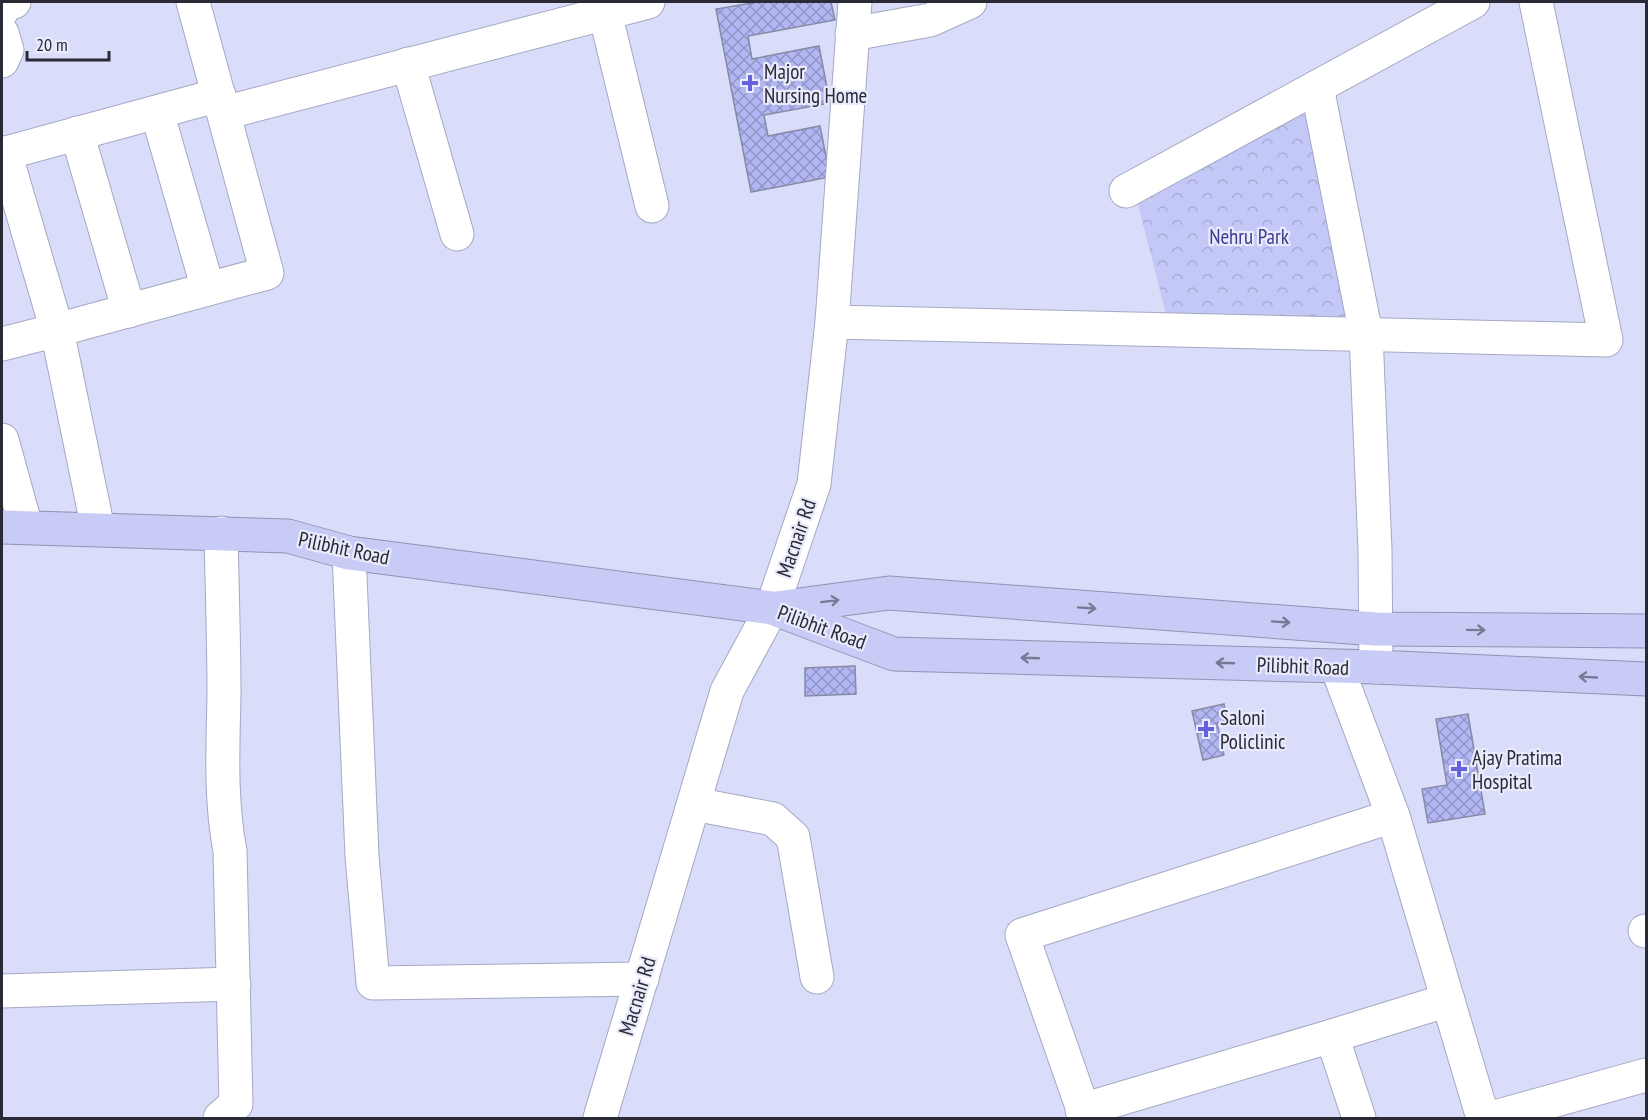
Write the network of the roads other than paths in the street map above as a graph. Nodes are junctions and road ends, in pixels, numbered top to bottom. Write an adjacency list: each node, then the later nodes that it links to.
1 (14, 2): 8 (street)
2 (193, 2): 14 (street)
3 (855, 2): 10 (street, Macnair Rd)
4 (970, 2): 10 (street)
5 (1473, 2): 13 (street)
6 (1536, 2): 25 (street)
7 (629, 5): 12 (street); 19 (street)
8 (2, 11)
9 (2, 33): 11 (street)
10 (852, 34): 23 (street, Macnair Rd)
11 (2, 61)
12 (408, 64): 14 (street); 20 (street)
13 (1317, 87): 18 (street); 25 (street)
14 (221, 104): 15 (street); 21 (street)
15 (157, 112): 16 (street); 21 (street)
16 (77, 133): 17 (street); 22 (street)
17 (3, 154): 24 (street)
18 (1126, 191)
19 (652, 206)
20 (457, 234)
21 (208, 289): 22 (street)
22 (129, 310): 24 (street)
23 (832, 322): 25 (street); 32 (street, Macnair Rd)
24 (57, 330): 26 (street); 29 (street)
25 (1366, 334): 33 (street)
26 (2, 344)
27 (2, 440): 28 (street)
28 (14, 527): 29 (highway, Pilibhit Road)
29 (98, 529): 30 (highway, Pilibhit Road)
30 (221, 533): 31 (highway, Pilibhit Road); 42 (street)
31 (349, 553): 32 (highway, Pilibhit Road); 41 (street)
32 (772, 608): 33 (highway, one-way to 33); 35 (highway, Pilibhit Road, one-way to 32); 38 (street, Macnair Rd)
33 (1376, 629): 34 (highway, one-way to 34); 36 (street)
34 (1647, 631)
35 (1337, 667): 36 (highway, Pilibhit Road); 39 (street)
36 (1376, 667): 37 (highway, Pilibhit Road, one-way to 36)
37 (1647, 679)
38 (694, 804): 40 (street); 41 (street, Macnair Rd)
39 (1394, 816): 44 (street); 47 (street)
40 (817, 977)
41 (642, 979): 49 (street, Macnair Rd)
42 (234, 984): 43 (street); 48 (street)
43 (2, 991)
44 (1448, 1000): 45 (street); 51 (street)
45 (1332, 1036): 47 (street); 50 (street)
46 (1647, 1075): 52 (street)
47 (1084, 1114)
48 (220, 1119)
49 (600, 1119)
50 (1359, 1119)
51 (1483, 1119)
52 (1491, 1119)

